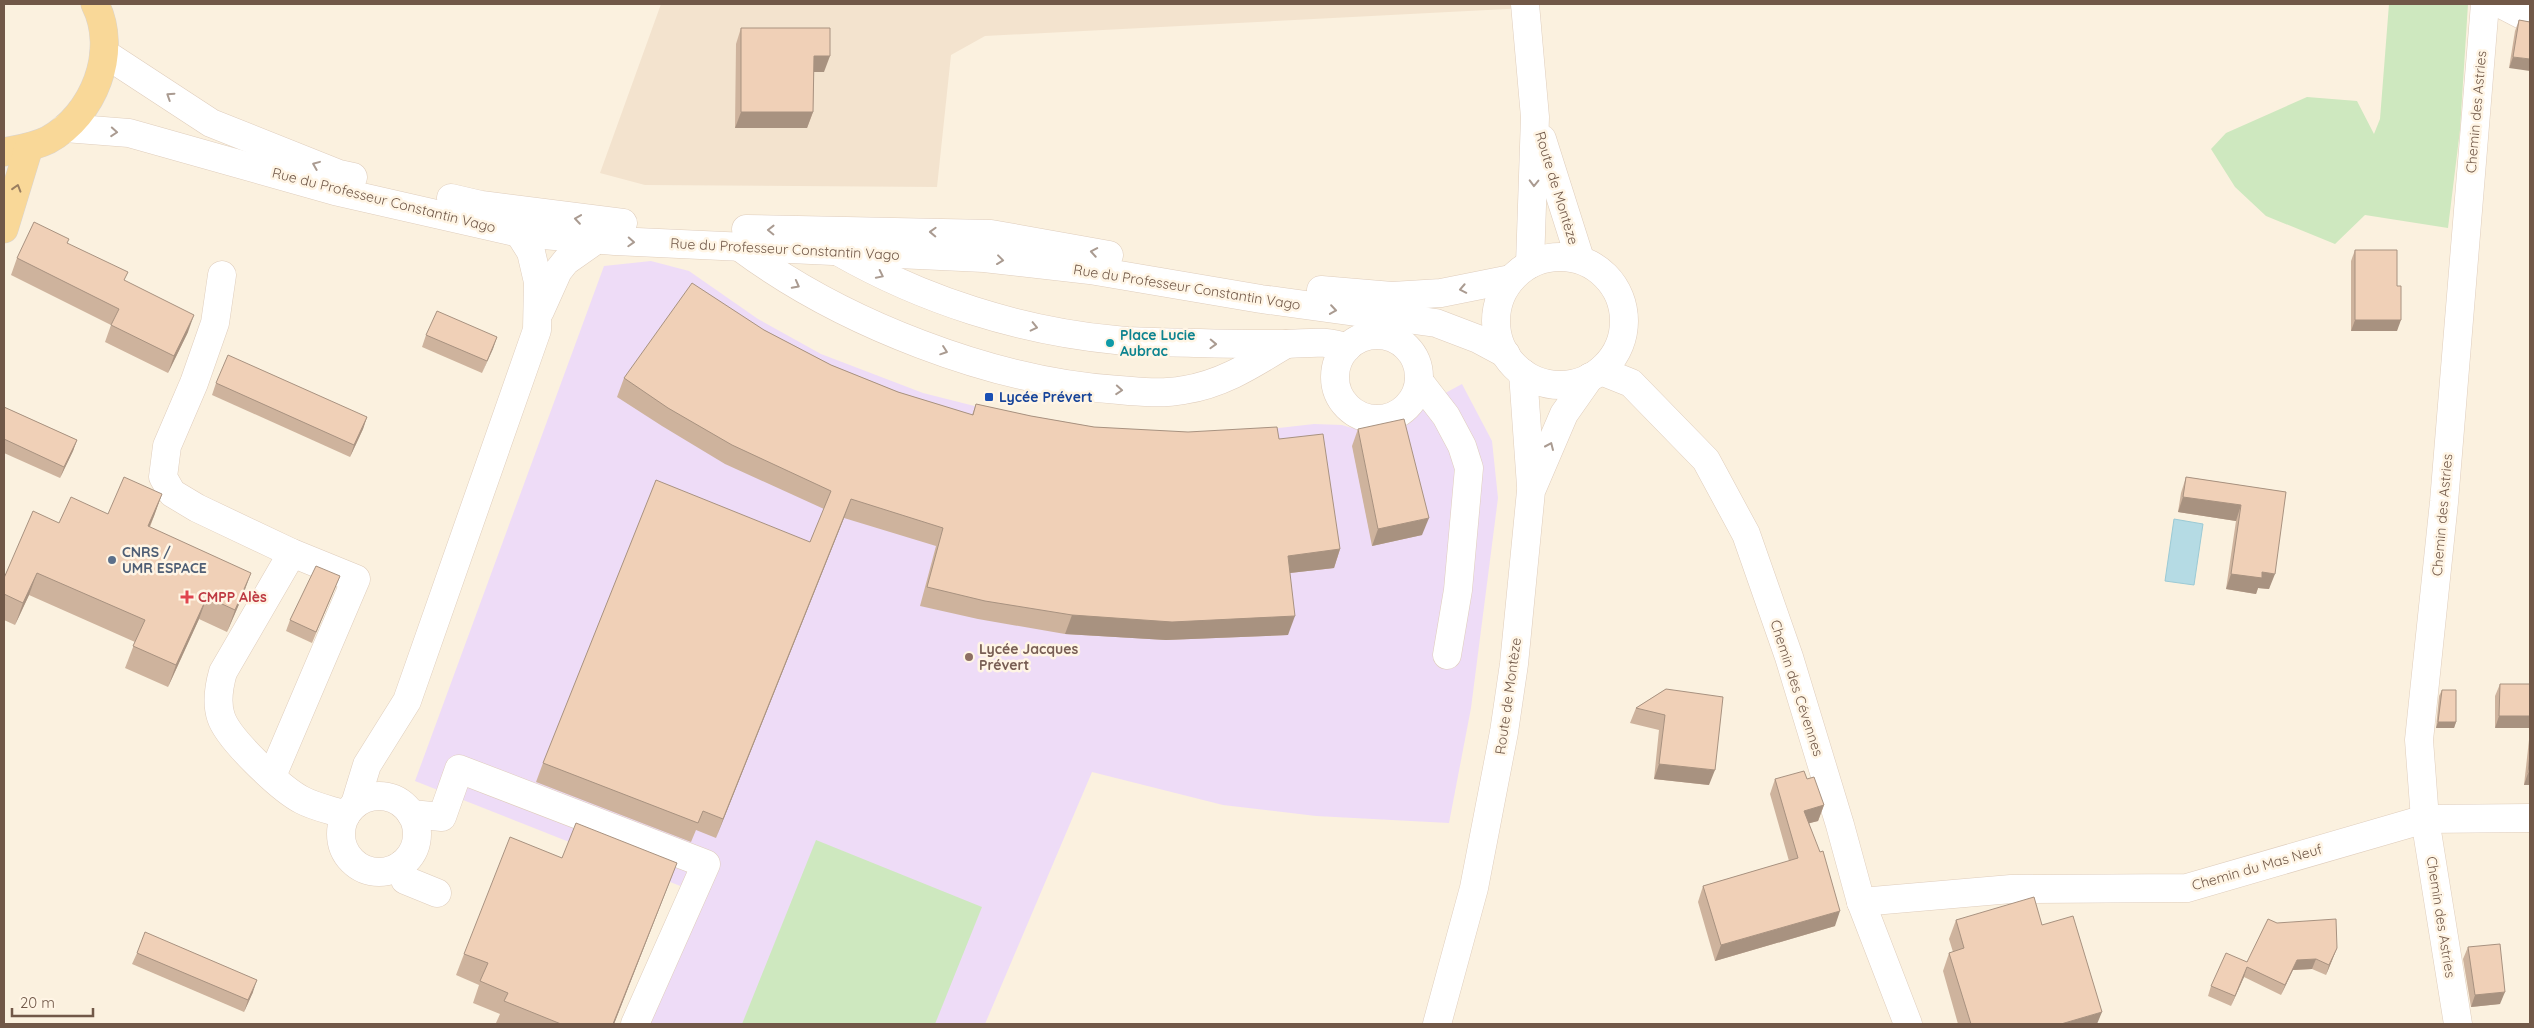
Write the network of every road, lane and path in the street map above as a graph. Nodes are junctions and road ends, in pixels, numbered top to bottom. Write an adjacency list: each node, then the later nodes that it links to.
1 (1525, 4): 7 (street, Route de Montèze)
2 (2485, 4): 37 (street, Chemin des Astries)
3 (2501, 4): 5 (street)
4 (99, 7): 6 (main road)
5 (2530, 19)
6 (104, 52): 8 (main road); 16 (street, Rue du Professeur Constantin Vago, one-way to 6)
7 (1535, 117): 15 (street, Route de Montèze); 16 (street, Route de Montèze, one-way to 16)
8 (65, 128): 9 (main road); 11 (street, Rue du Professeur Constantin Vago, one-way to 11)
9 (17, 150): 10 (main road, one-way to 9)
10 (4, 229)
11 (519, 233): 12 (street, Rue du Professeur Constantin Vago); 18 (street)
12 (596, 240): 13 (street, Rue du Professeur Constantin Vago, one-way to 13); 18 (street)
13 (741, 248): 14 (street, Rue du Professeur Constantin Vago); 21 (street, one-way to 21)
14 (838, 251): 19 (street, Rue du Professeur Constantin Vago, one-way to 19); 21 (street, one-way to 21)
15 (1580, 259): 16 (street); 23 (street)
16 (1520, 272): 24 (street)
17 (222, 275): 29 (street)
18 (538, 314): 31 (street)
19 (1436, 323): 20 (street); 24 (street, Rue du Professeur Constantin Vago)
20 (1397, 340): 22 (street); 26 (street)
21 (1286, 344): 22 (street)
22 (1347, 348): 26 (street)
23 (1618, 350): 25 (street); 27 (street, Chemin des Cévennes)
24 (1514, 364): 25 (street); 28 (street)
25 (1596, 374): 27 (street, Chemin des Cévennes); 28 (street, Route de Montèze, one-way to 25)
26 (1419, 381): 30 (street)
27 (1631, 383): 40 (street, Chemin des Cévennes)
28 (1531, 491): 42 (street, Route de Montèze)
29 (292, 553): 32 (street); 32 (street)
30 (1448, 655)
31 (383, 741): 33 (street); 34 (street)
32 (272, 776): 34 (street)
33 (385, 796): 34 (street); 35 (street)
34 (350, 810): 38 (street)
35 (411, 814): 38 (street); 41 (street)
36 (2530, 818): 37 (street, Chemin du Mas Neuf)
37 (2425, 819): 40 (street, Chemin du Mas Neuf); 44 (street, Chemin des Astries)
38 (401, 865): 39 (street)
39 (437, 893)
40 (1861, 902): 43 (street, Chemin des Cévennes)
41 (635, 1024)
42 (1437, 1024)
43 (1908, 1024)
44 (2458, 1024)

